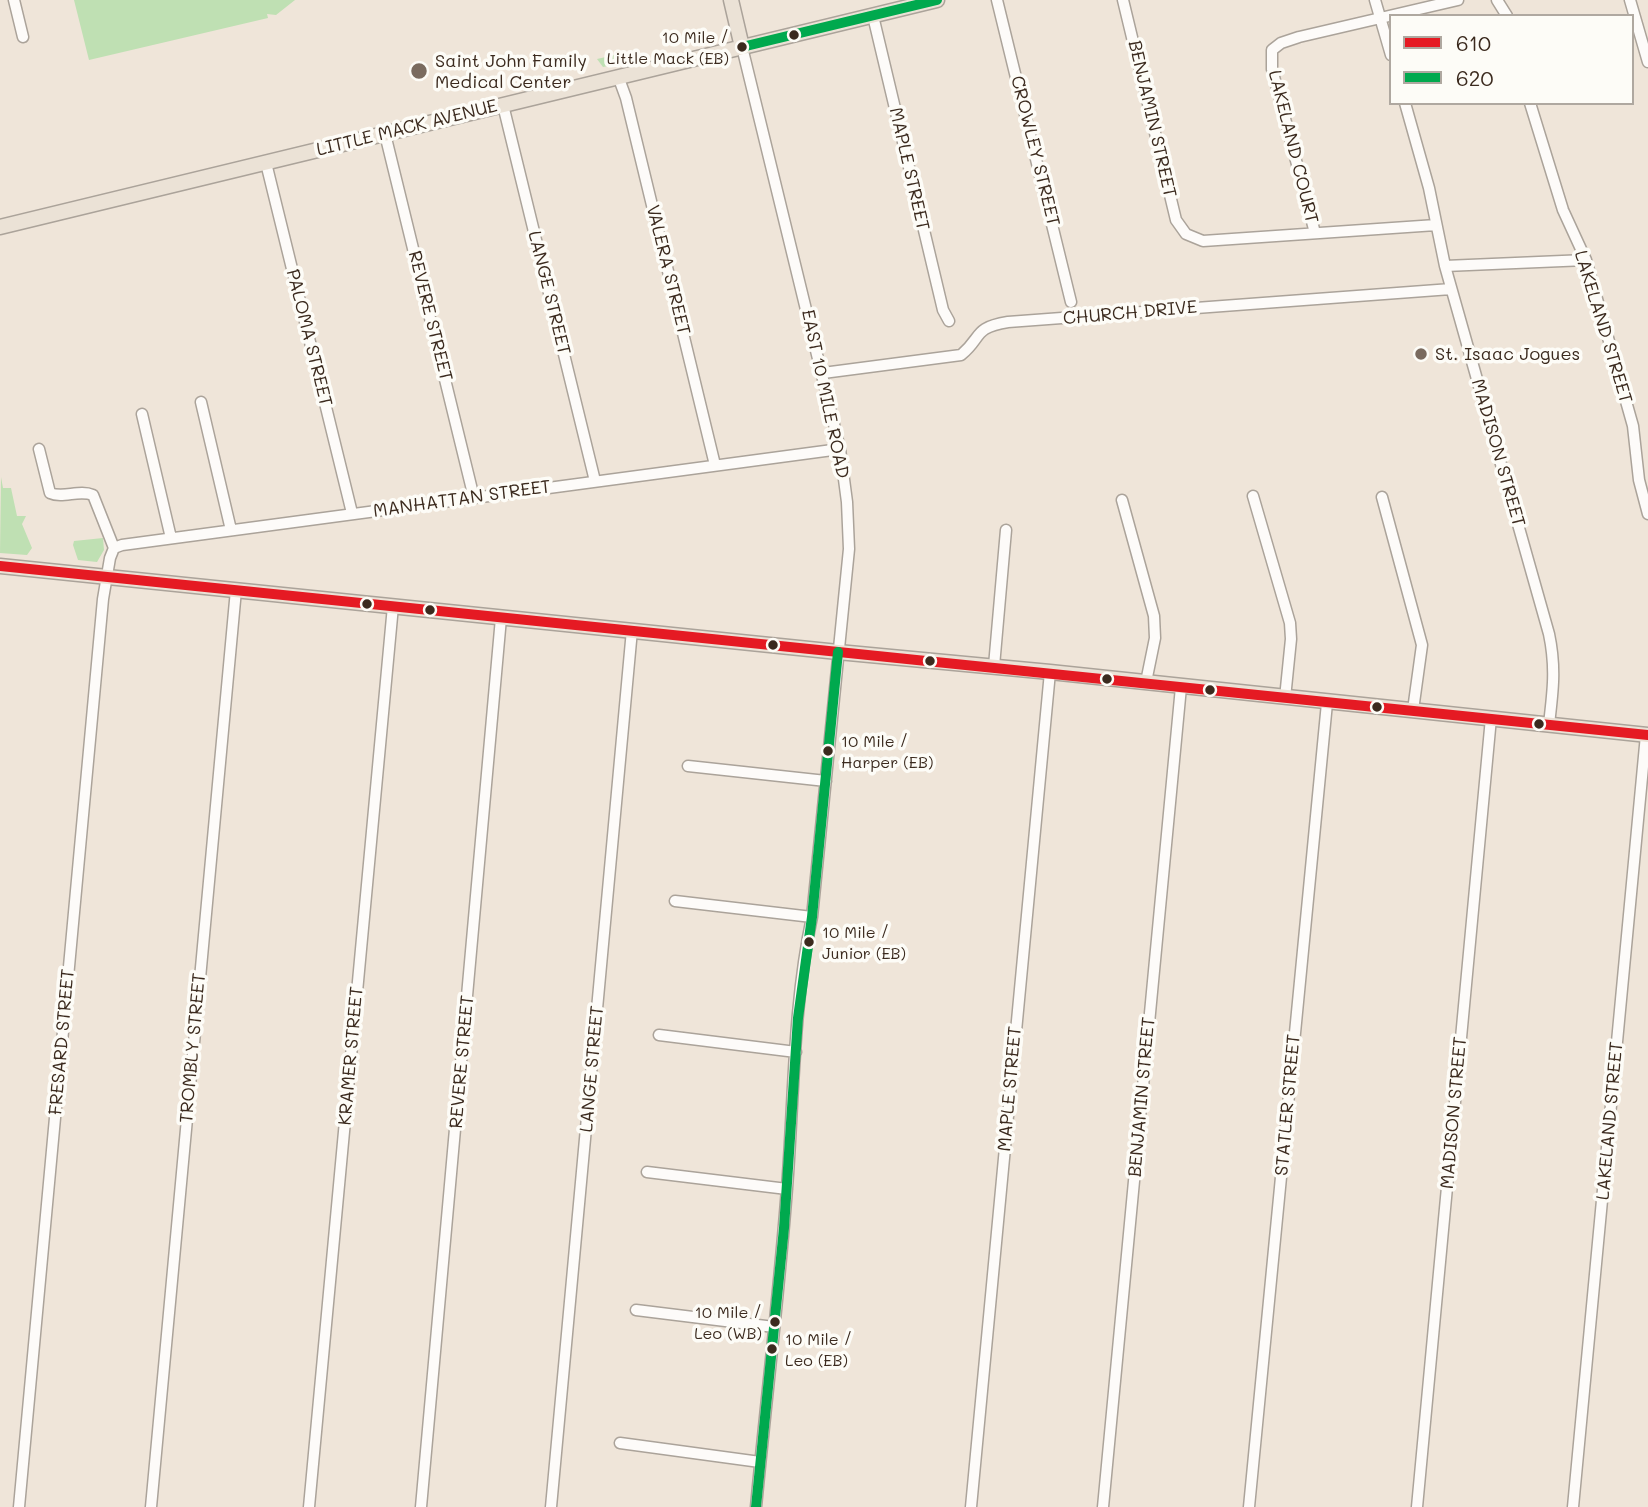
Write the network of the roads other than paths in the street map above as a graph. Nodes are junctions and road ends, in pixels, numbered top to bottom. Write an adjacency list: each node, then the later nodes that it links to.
1 (13, 0): 13 (street)
2 (731, 0): 14 (main road, EAST 10 MILE ROAD)
3 (937, 0): 10 (main road, LITTLE MACK AVENUE)
4 (997, 0): 29 (street, CROWLEY STREET)
5 (1123, 0): 25 (street, BENJAMIN STREET)
6 (1375, 0): 12 (street)
7 (1458, 0): 9 (street)
8 (1630, 0): 16 (street)
9 (1397, 14)
10 (873, 16): 14 (main road, LITTLE MACK AVENUE); 30 (street, MAPLE STREET)
11 (1389, 16): 12 (street)
12 (1380, 18): 15 (street); 25 (street, LAKELAND COURT)
13 (23, 37)
14 (742, 47): 17 (main road, LITTLE MACK AVENUE); 31 (street, EAST 10 MILE ROAD)
15 (1389, 48)
16 (1648, 62)
17 (618, 76): 18 (main road, LITTLE MACK AVENUE); 36 (street, VALERA STREET)
18 (503, 105): 21 (main road, LITTLE MACK AVENUE); 37 (street, LANGE STREET)
19 (1406, 105): 23 (street, MADISON STREET)
20 (1531, 105): 26 (street, LAKELAND STREET)
21 (385, 134): 22 (main road, LITTLE MACK AVENUE); 40 (street, REVERE STREET)
22 (266, 163): 24 (main road, LITTLE MACK AVENUE); 42 (street, PALOMA STREET)
23 (1436, 225): 25 (street); 27 (street, MADISON STREET)
24 (0, 227)
25 (1315, 233)
26 (1586, 260): 27 (street); 43 (street, LAKELAND STREET)
27 (1445, 266): 28 (street, MADISON STREET)
28 (1451, 289): 31 (street, CHURCH DRIVE); 63 (street, MADISON STREET)
29 (1072, 302)
30 (949, 321)
31 (823, 373): 35 (street, EAST 10 MILE ROAD)
32 (201, 402): 44 (street)
33 (142, 414): 46 (street)
34 (39, 449): 47 (street)
35 (840, 449): 36 (street, MANHATTAN STREET); 54 (street, EAST 10 MILE ROAD)
36 (715, 465): 37 (street, MANHATTAN STREET)
37 (595, 481): 40 (street, MANHATTAN STREET)
38 (1253, 496): 59 (street)
39 (1382, 497): 61 (street)
40 (474, 498): 42 (street, MANHATTAN STREET)
41 (1122, 500): 57 (street)
42 (352, 513): 44 (street, MANHATTAN STREET)
43 (1648, 514)
44 (231, 530): 46 (street, MANHATTAN STREET)
45 (1006, 530): 55 (street)
46 (171, 538): 47 (street, MANHATTAN STREET)
47 (114, 548): 49 (street)
48 (0, 566): 49 (main road)
49 (106, 576): 50 (main road); 77 (street, FRESARD STREET)
50 (236, 590): 51 (main road); 78 (street, TROMBLY STREET)
51 (393, 606): 52 (main road); 79 (street, KRAMER STREET)
52 (501, 618): 53 (main road); 80 (street, REVERE STREET)
53 (632, 630): 54 (main road); 81 (street, LANGE STREET)
54 (838, 652): 55 (main road); 66 (street, EAST 10 MILE ROAD)
55 (994, 666): 56 (main road)
56 (1050, 672): 57 (main road); 83 (street, MAPLE STREET)
57 (1146, 682): 58 (main road)
58 (1181, 687): 59 (main road); 84 (street, BENJAMIN STREET)
59 (1285, 698): 60 (main road)
60 (1327, 703): 61 (main road); 85 (street, STATLER STREET)
61 (1413, 710): 62 (main road)
62 (1491, 718): 63 (main road); 86 (street, MADISON STREET)
63 (1549, 724): 64 (main road)
64 (1647, 735): 87 (street, LAKELAND STREET)
65 (688, 766): 66 (street)
66 (826, 781): 68 (street, EAST 10 MILE ROAD)
67 (675, 901): 68 (street)
68 (812, 917): 70 (street, EAST 10 MILE ROAD)
69 (659, 1035): 70 (street)
70 (796, 1052): 72 (street, EAST 10 MILE ROAD)
71 (647, 1172): 72 (street)
72 (787, 1189): 74 (street, EAST 10 MILE ROAD)
73 (636, 1310): 74 (street)
74 (774, 1326): 76 (street, EAST 10 MILE ROAD)
75 (620, 1443): 76 (street)
76 (760, 1462): 82 (street, EAST 10 MILE ROAD)
77 (19, 1507)
78 (151, 1507)
79 (309, 1507)
80 (421, 1507)
81 (551, 1507)
82 (756, 1507)
83 (971, 1507)
84 (1104, 1507)
85 (1250, 1507)
86 (1417, 1507)
87 (1573, 1507)

